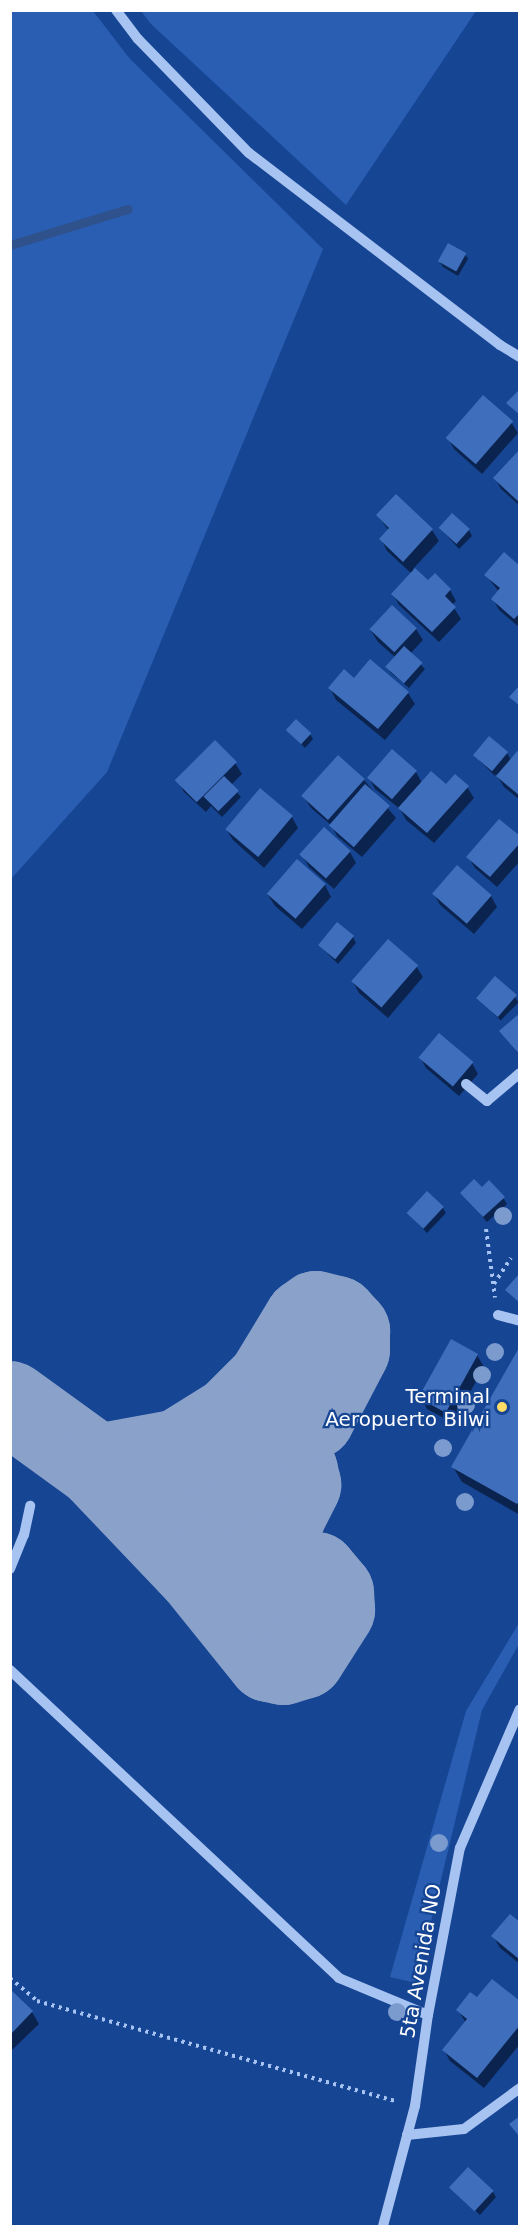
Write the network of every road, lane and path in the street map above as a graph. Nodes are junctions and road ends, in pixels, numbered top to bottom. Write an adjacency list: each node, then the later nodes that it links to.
1 (116, 10): 2 (street)
2 (519, 357)
3 (519, 1073): 4 (street)
4 (466, 1084)
5 (486, 1229): 7 (path)
6 (511, 1258): 7 (path)
7 (494, 1285): 8 (path)
8 (498, 1315): 9 (street)
9 (519, 1321)
10 (30, 1506): 11 (street)
11 (10, 1569)
12 (10, 1670): 15 (street)
13 (519, 1710): 15 (street, 5ta Avenida NO)
14 (10, 1978): 17 (path)
15 (428, 2015): 17 (street, 5ta Avenida NO)
16 (519, 2088): 18 (street)
17 (415, 2106): 18 (street, 5ta Avenida NO)
18 (407, 2135): 19 (street, 5ta Avenida NO)
19 (383, 2226)

